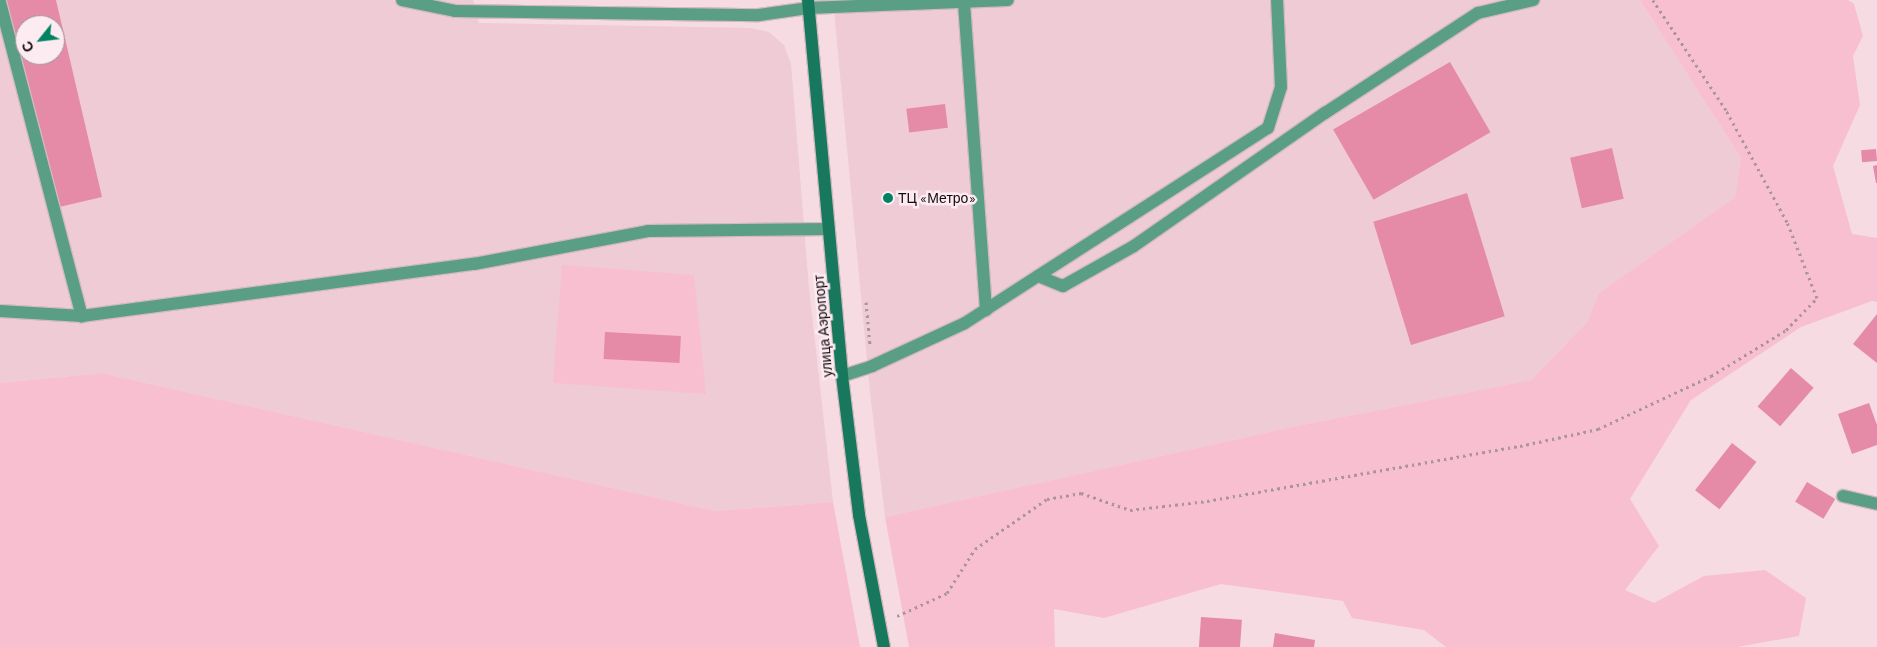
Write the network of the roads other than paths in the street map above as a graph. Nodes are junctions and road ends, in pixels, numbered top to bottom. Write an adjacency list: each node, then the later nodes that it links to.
1 (402, 0): 7 (lane)
2 (1008, 0): 6 (lane)
3 (1277, 0): 9 (lane)
4 (1533, 0): 9 (lane)
5 (0, 2): 12 (lane)
6 (964, 3): 7 (lane); 11 (lane)
7 (808, 4): 8 (main road, улица Аэропорт)
8 (829, 229): 12 (lane); 13 (main road, улица Аэропорт)
9 (1038, 276): 11 (lane)
10 (0, 310): 12 (lane)
11 (986, 310): 13 (lane)
12 (82, 316)
13 (842, 376): 16 (main road, улица Аэропорт)
14 (1843, 496): 15 (lane)
15 (1877, 504)
16 (884, 647)

